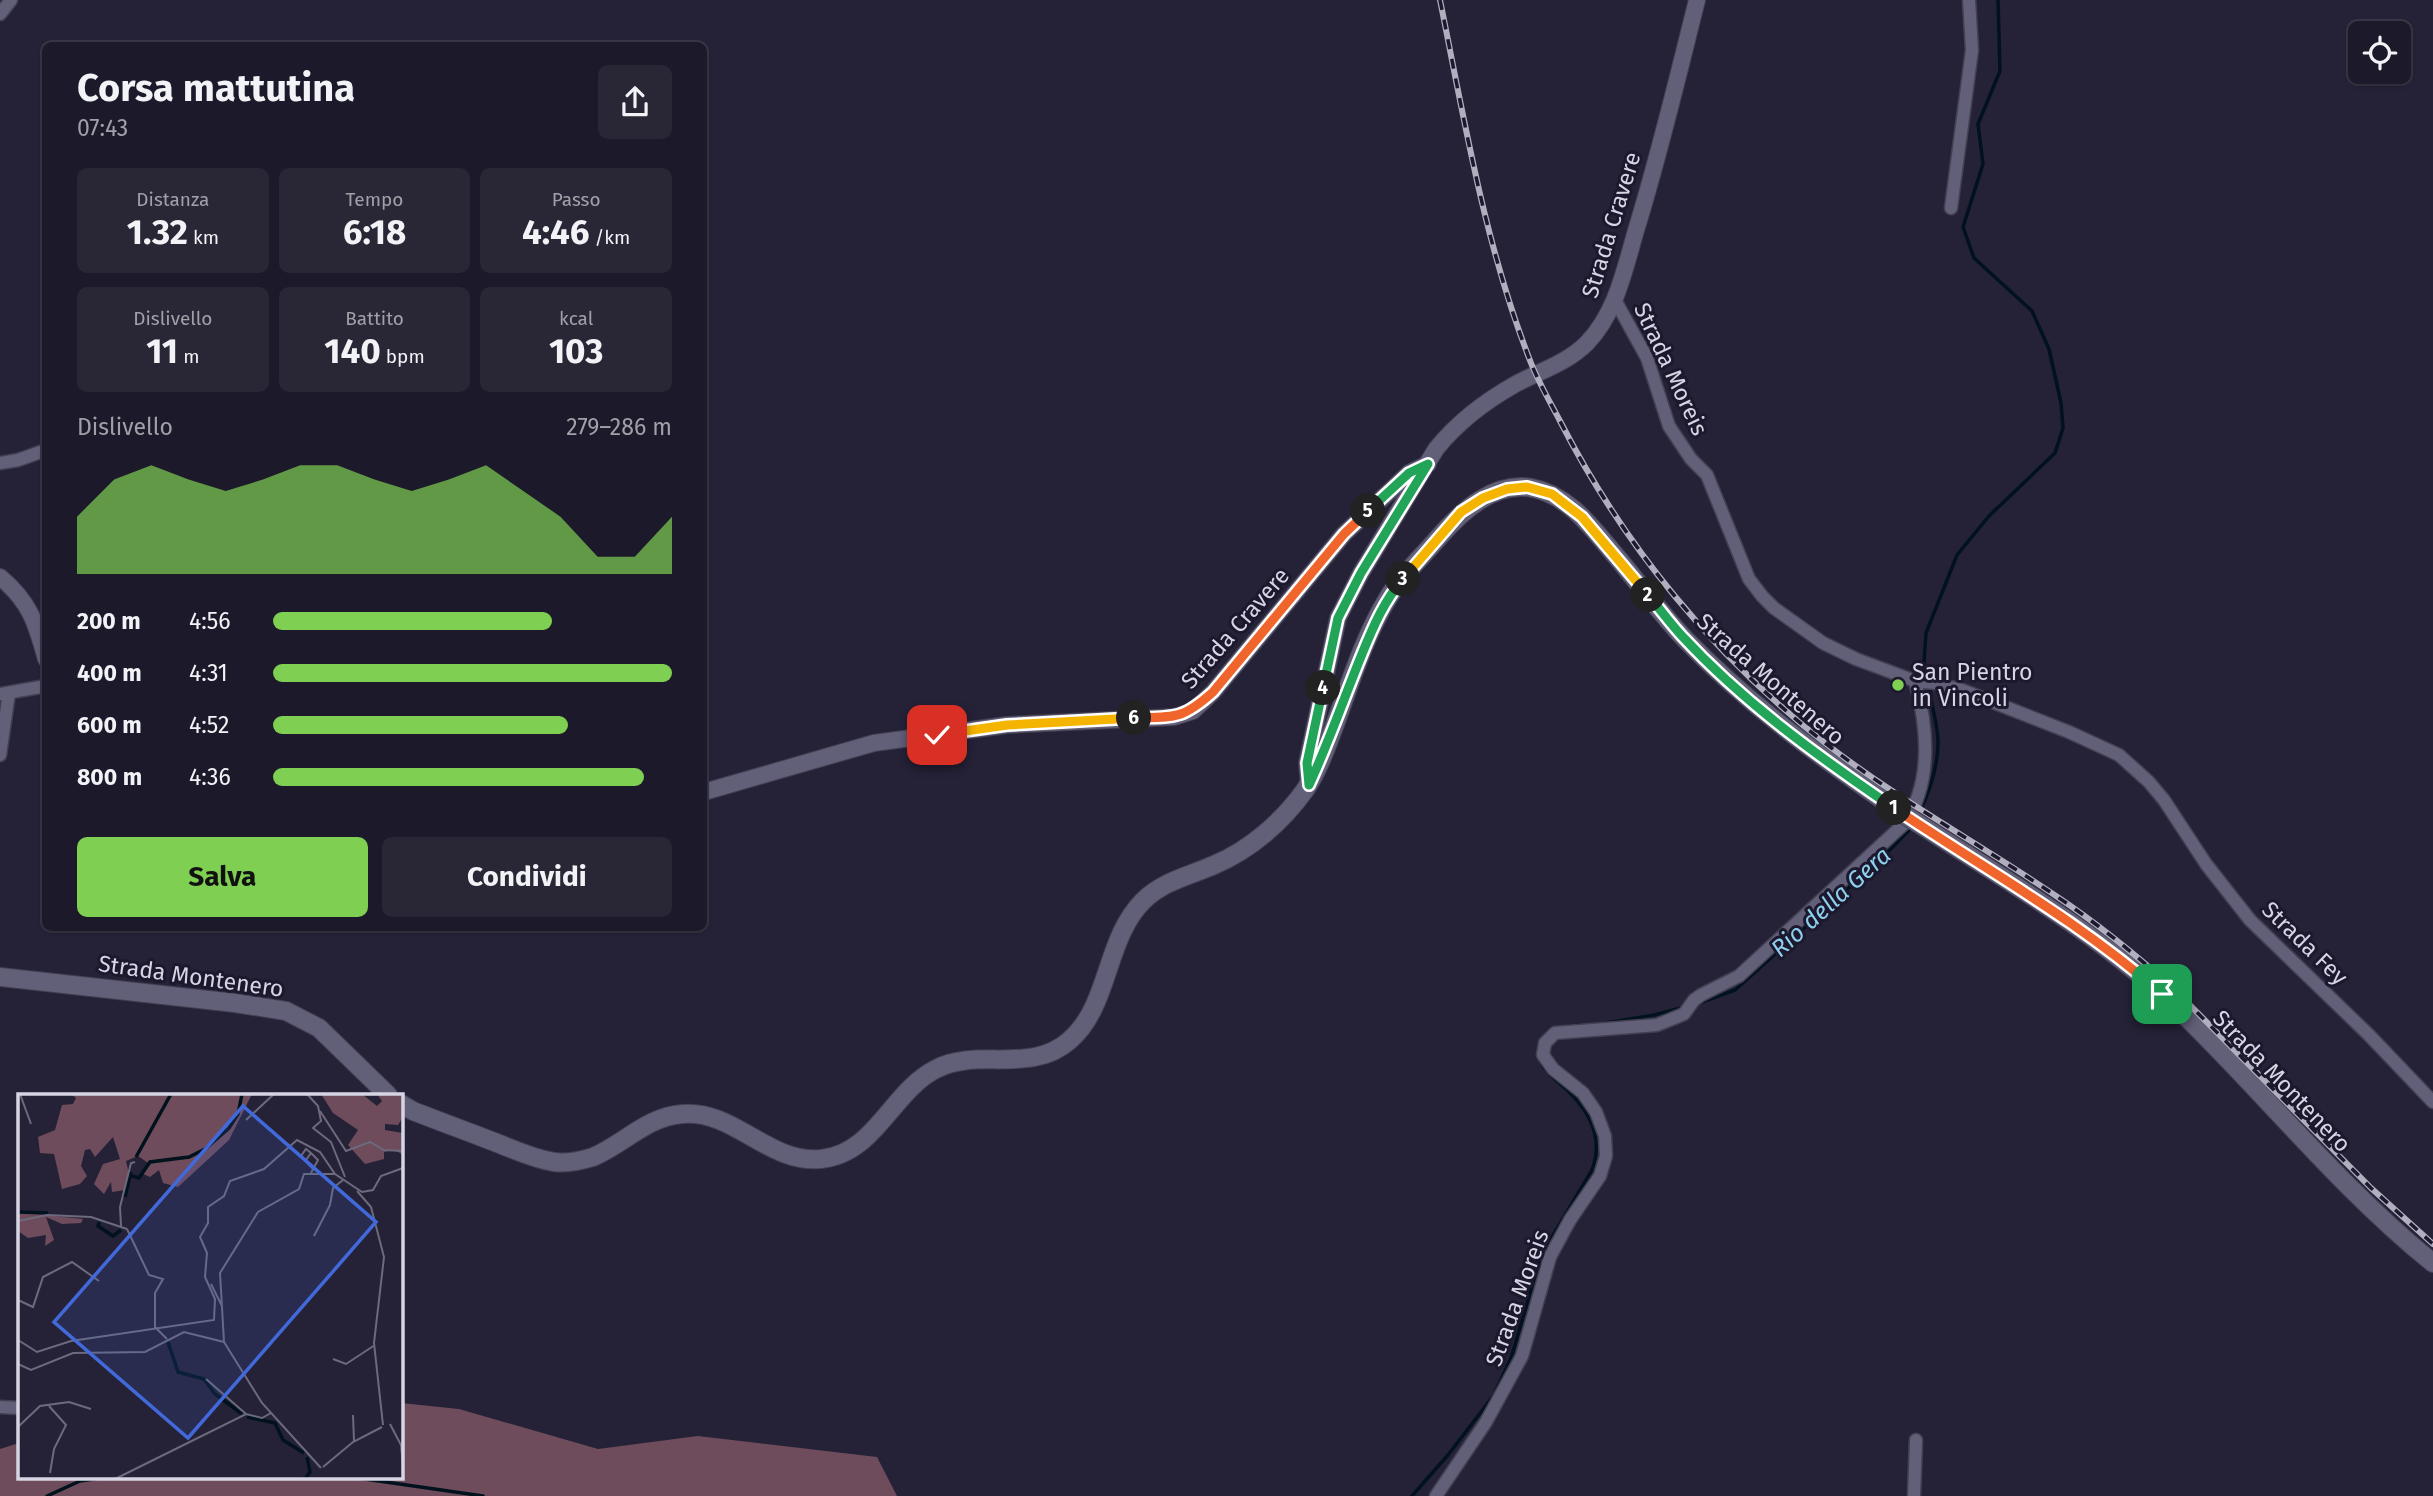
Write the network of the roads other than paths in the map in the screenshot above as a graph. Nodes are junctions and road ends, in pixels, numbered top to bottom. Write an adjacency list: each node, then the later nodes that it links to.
1 (11, 0): 4 (street)
2 (1697, 0): 6 (street, Strada Cravere)
3 (1969, 0): 5 (street)
4 (0, 14)
5 (1951, 208)
6 (1615, 300): 9 (street, Strada Cravere); 12 (street, Strada Moreis)
7 (42, 451): 8 (street)
8 (0, 463)
9 (1428, 464): 16 (street, Strada Cravere); 17 (street, Strada Cravere)
10 (0, 577): 11 (street)
11 (42, 645)
12 (1925, 681): 18 (street, Strada Moreis); 27 (street, Strada Moreis)
13 (42, 687): 14 (street)
14 (4, 693): 15 (street)
15 (0, 755)
16 (1309, 785): 22 (main road, Strada Montenero); 23 (main road, Strada Montenero, bridge)
17 (707, 791)
18 (2164, 800): 21 (street, Strada Fey)
19 (0, 977): 20 (main road, Strada Montenero)
20 (387, 1094)
21 (2433, 1102)
22 (402, 1104)
23 (2433, 1263)
24 (0, 1407): 25 (street)
25 (18, 1408)
26 (1916, 1440): 28 (street)
27 (1436, 1496)
28 (1914, 1496)

